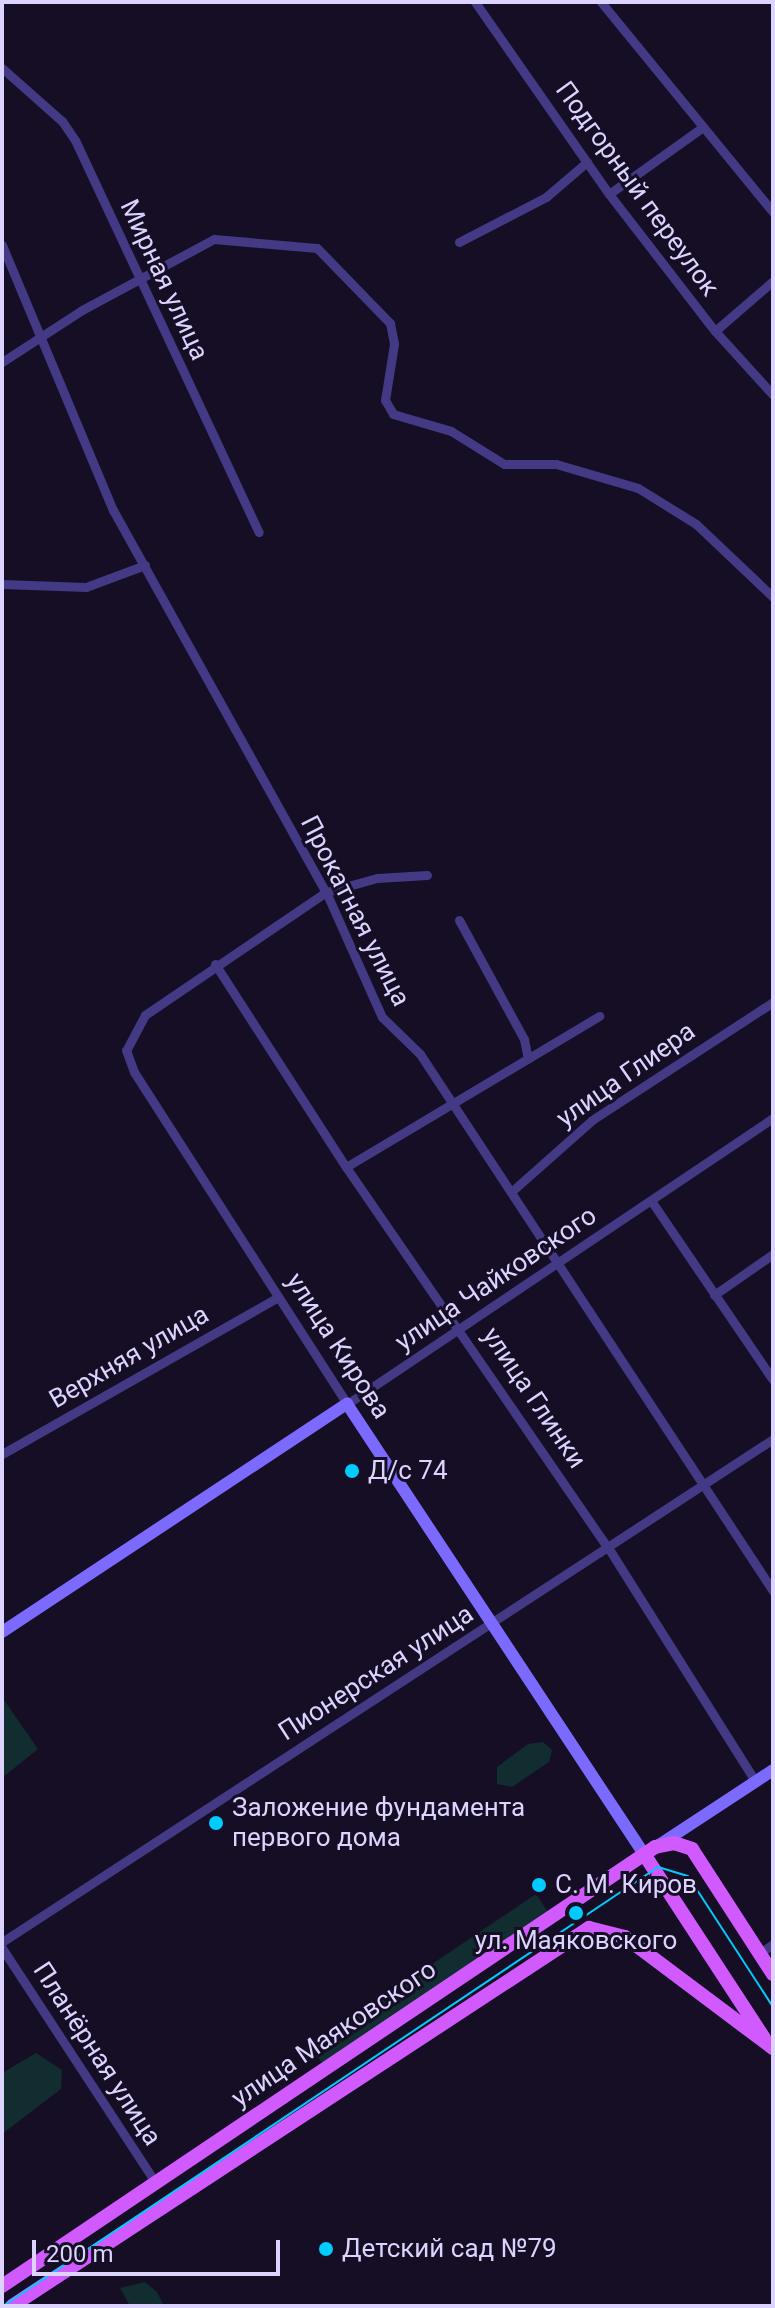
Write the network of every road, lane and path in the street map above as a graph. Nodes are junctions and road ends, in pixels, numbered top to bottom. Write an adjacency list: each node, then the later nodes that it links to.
1 (475, 2): 5 (street, Подгорный переулок)
2 (601, 2): 4 (street)
3 (2, 68): 10 (street, Мирная улица)
4 (703, 127): 6 (street); 7 (street)
5 (587, 162): 6 (street, Подгорный переулок); 8 (street)
6 (609, 194): 12 (street, Подгорный переулок)
7 (773, 212)
8 (459, 242)
9 (3, 248): 13 (street, Прокатная улица)
10 (136, 279): 13 (street); 16 (street, Мирная улица); 19 (street)
11 (773, 281): 12 (street)
12 (715, 331): 15 (street, Подгорный переулок)
13 (40, 337): 14 (street); 17 (street, Прокатная улица)
14 (2, 362)
15 (773, 395)
16 (259, 532)
17 (145, 565): 18 (street); 21 (street, Прокатная улица)
18 (2, 584)
19 (773, 597)
20 (427, 875): 21 (street)
21 (326, 892): 23 (street); 27 (street, Прокатная улица)
22 (459, 920): 26 (street)
23 (215, 964): 29 (street, улица Глинки); 35 (street, улица Кирова)
24 (773, 1002): 30 (street, улица Глиера)
25 (599, 1016): 26 (street)
26 (528, 1059): 27 (street)
27 (453, 1103): 29 (street); 30 (street, Прокатная улица)
28 (773, 1118): 31 (street, улица Чайковского)
29 (346, 1167): 36 (street, улица Глинки)
30 (511, 1192): 33 (street, Прокатная улица)
31 (652, 1202): 33 (street, улица Чайковского); 34 (street)
32 (773, 1254): 34 (street)
33 (557, 1264): 36 (street, улица Чайковского); 41 (street, Прокатная улица)
34 (714, 1295): 37 (street)
35 (277, 1298): 38 (street, улица Кирова); 40 (street, Верхняя улица)
36 (461, 1329): 38 (street, улица Чайковского); 42 (street, улица Глинки)
37 (773, 1380)
38 (347, 1404): 44 (main road, улица Кирова); 45 (main road, улица Чайковского)
39 (773, 1439): 41 (street, Пионерская улица)
40 (2, 1454)
41 (703, 1485): 42 (street, Пионерская улица); 43 (street, Прокатная улица)
42 (609, 1549): 44 (street, Пионерская улица); 47 (street, улица Глинки)
43 (773, 1591)
44 (491, 1624): 48 (main road, улица Кирова); 50 (street, Пионерская улица)
45 (2, 1632)
46 (773, 1770): 47 (main road, улица Маяковского)
47 (756, 1782): 48 (main road, улица Маяковского)
48 (649, 1851): 51 (main road); 53 (main road); 54 (main road, улица Маяковского)
49 (773, 1944): 51 (street)
50 (2, 1945): 54 (street, Планёрная улица)
51 (760, 1953): 52 (main road)
52 (773, 1974)
53 (771, 2047): 56 (main road, улица Маяковского)
54 (156, 2183): 55 (main road, улица Маяковского)
55 (2, 2286)
56 (12, 2306)

